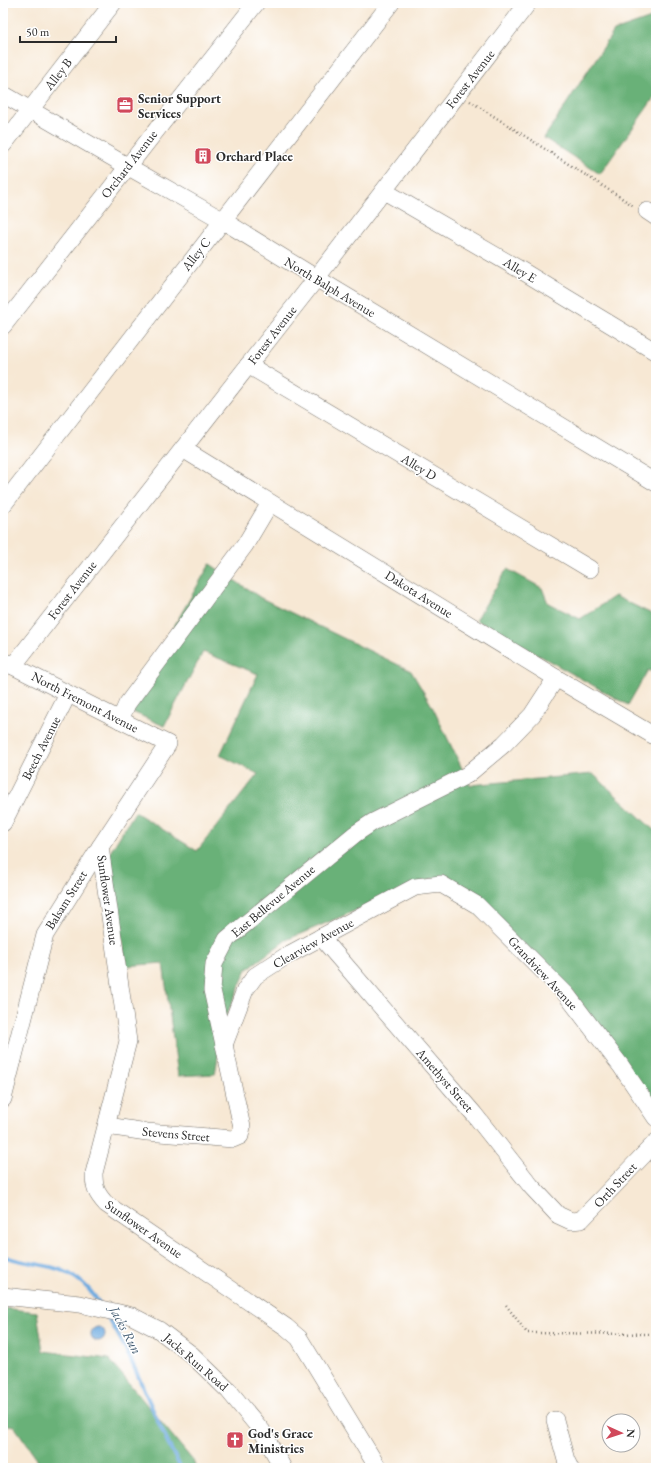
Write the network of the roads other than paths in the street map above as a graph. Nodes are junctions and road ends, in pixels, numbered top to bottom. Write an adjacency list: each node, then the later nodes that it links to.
1 (113, 3): 6 (street, Alley B)
2 (256, 3): 8 (street, Orchard Avenue)
3 (391, 3): 10 (street, Alley C)
4 (528, 3): 9 (street, Forest Avenue)
5 (3, 94): 6 (street, North Balph Avenue)
6 (30, 110): 7 (street, Alley B); 8 (street, North Balph Avenue)
7 (3, 145)
8 (127, 166): 10 (street, North Balph Avenue); 12 (street, Orchard Avenue)
9 (384, 191): 11 (street, Forest Avenue); 13 (street, Alley E)
10 (222, 220): 11 (street, North Balph Avenue); 18 (street, Alley C)
11 (316, 278): 14 (street, Forest Avenue); 16 (street, North Balph Avenue)
12 (3, 326)
13 (656, 352)
14 (248, 365): 15 (street, Forest Avenue); 19 (street, Alley D)
15 (183, 449): 17 (street, Dakota Avenue); 20 (street, Forest Avenue)
16 (656, 483)
17 (270, 503): 21 (street, Dakota Avenue); 23 (street)
18 (3, 505)
19 (590, 569)
20 (8, 663): 22 (street, North Fremont Avenue)
21 (556, 678): 24 (street, Dakota Avenue); 30 (street, East Bellevue Avenue)
22 (68, 694): 23 (street, North Fremont Avenue); 26 (street, Beech Avenue)
23 (120, 720): 25 (street, North Fremont Avenue)
24 (656, 737)
25 (168, 744): 27 (street, Balsam Street)
26 (3, 822)
27 (100, 847): 31 (street, Balsam Street); 33 (street, Sunflower Avenue)
28 (441, 884): 29 (street, Clearview Avenue); 32 (street, Grandview Avenue)
29 (321, 937): 30 (street, Clearview Avenue); 36 (street, Amethyst Street)
30 (224, 1045): 34 (street, East Bellevue Avenue)
31 (3, 1099)
32 (656, 1118)
33 (107, 1126): 34 (street, Stevens Street); 40 (street, Sunflower Avenue)
34 (241, 1133)
35 (656, 1142): 36 (street, Orth Street)
36 (571, 1221)
37 (3, 1296): 39 (street, Jacks Run Road)
38 (555, 1420): 41 (street)
39 (283, 1468)
40 (378, 1468)
41 (570, 1468)

